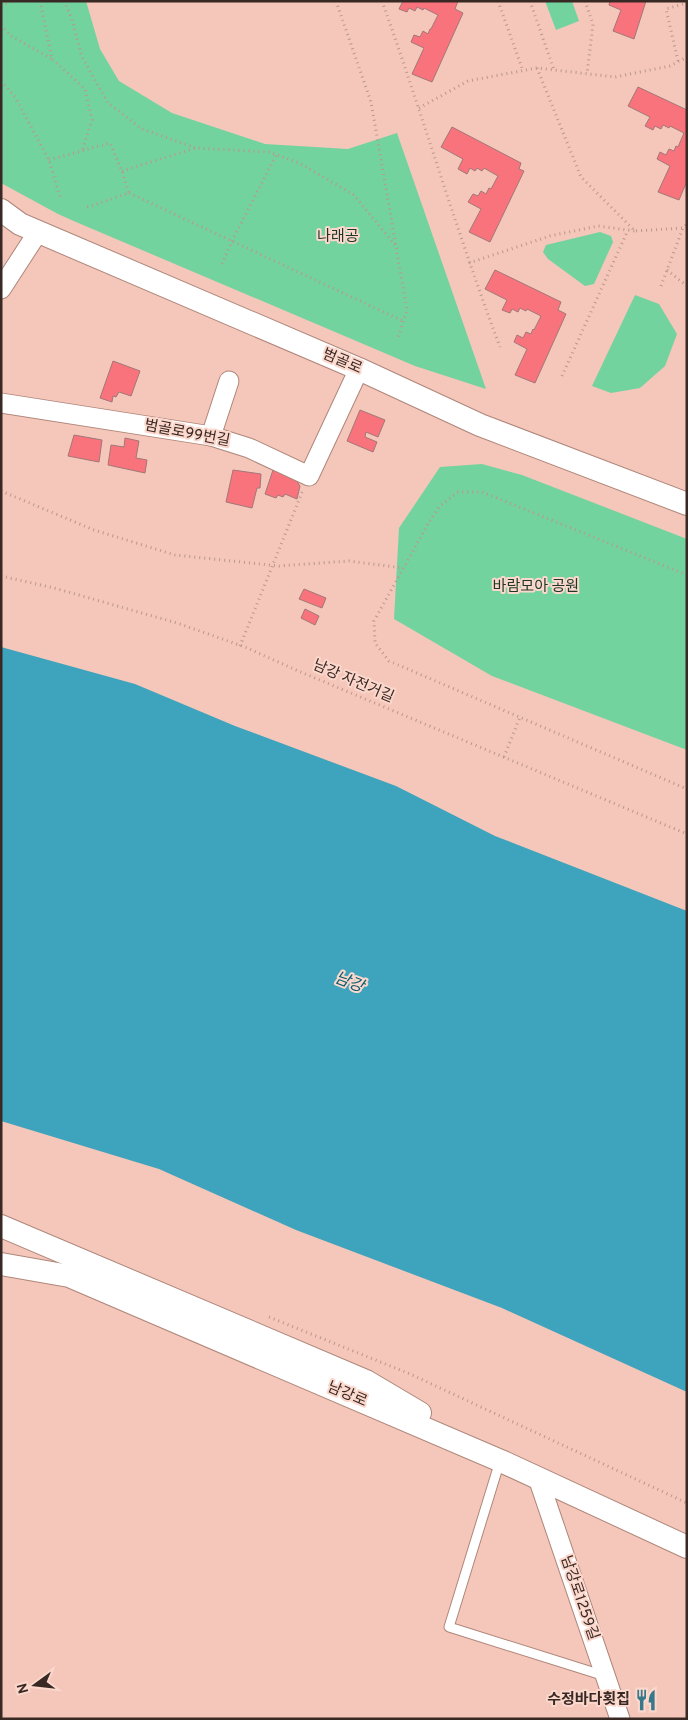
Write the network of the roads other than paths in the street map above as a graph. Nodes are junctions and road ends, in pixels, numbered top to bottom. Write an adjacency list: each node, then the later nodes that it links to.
1 (1, 210): 2 (street, 범골로)
2 (38, 232): 3 (street); 4 (street, 범골로)
3 (1, 289)
4 (359, 369): 7 (street, 범골로99번길); 8 (street, 범골로)
5 (229, 381): 7 (street)
6 (1, 404): 7 (street, 범골로99번길)
7 (211, 436)
8 (687, 504)
9 (1, 1226): 11 (street)
10 (1, 1264): 11 (street, 남강로)
11 (501, 1461): 12 (street, 남강로); 14 (lane)
12 (538, 1478): 13 (street, 남강로); 14 (street, 남강로1259길)
13 (687, 1547)
14 (605, 1676): 15 (street, 남강로1259길)
15 (620, 1719)

